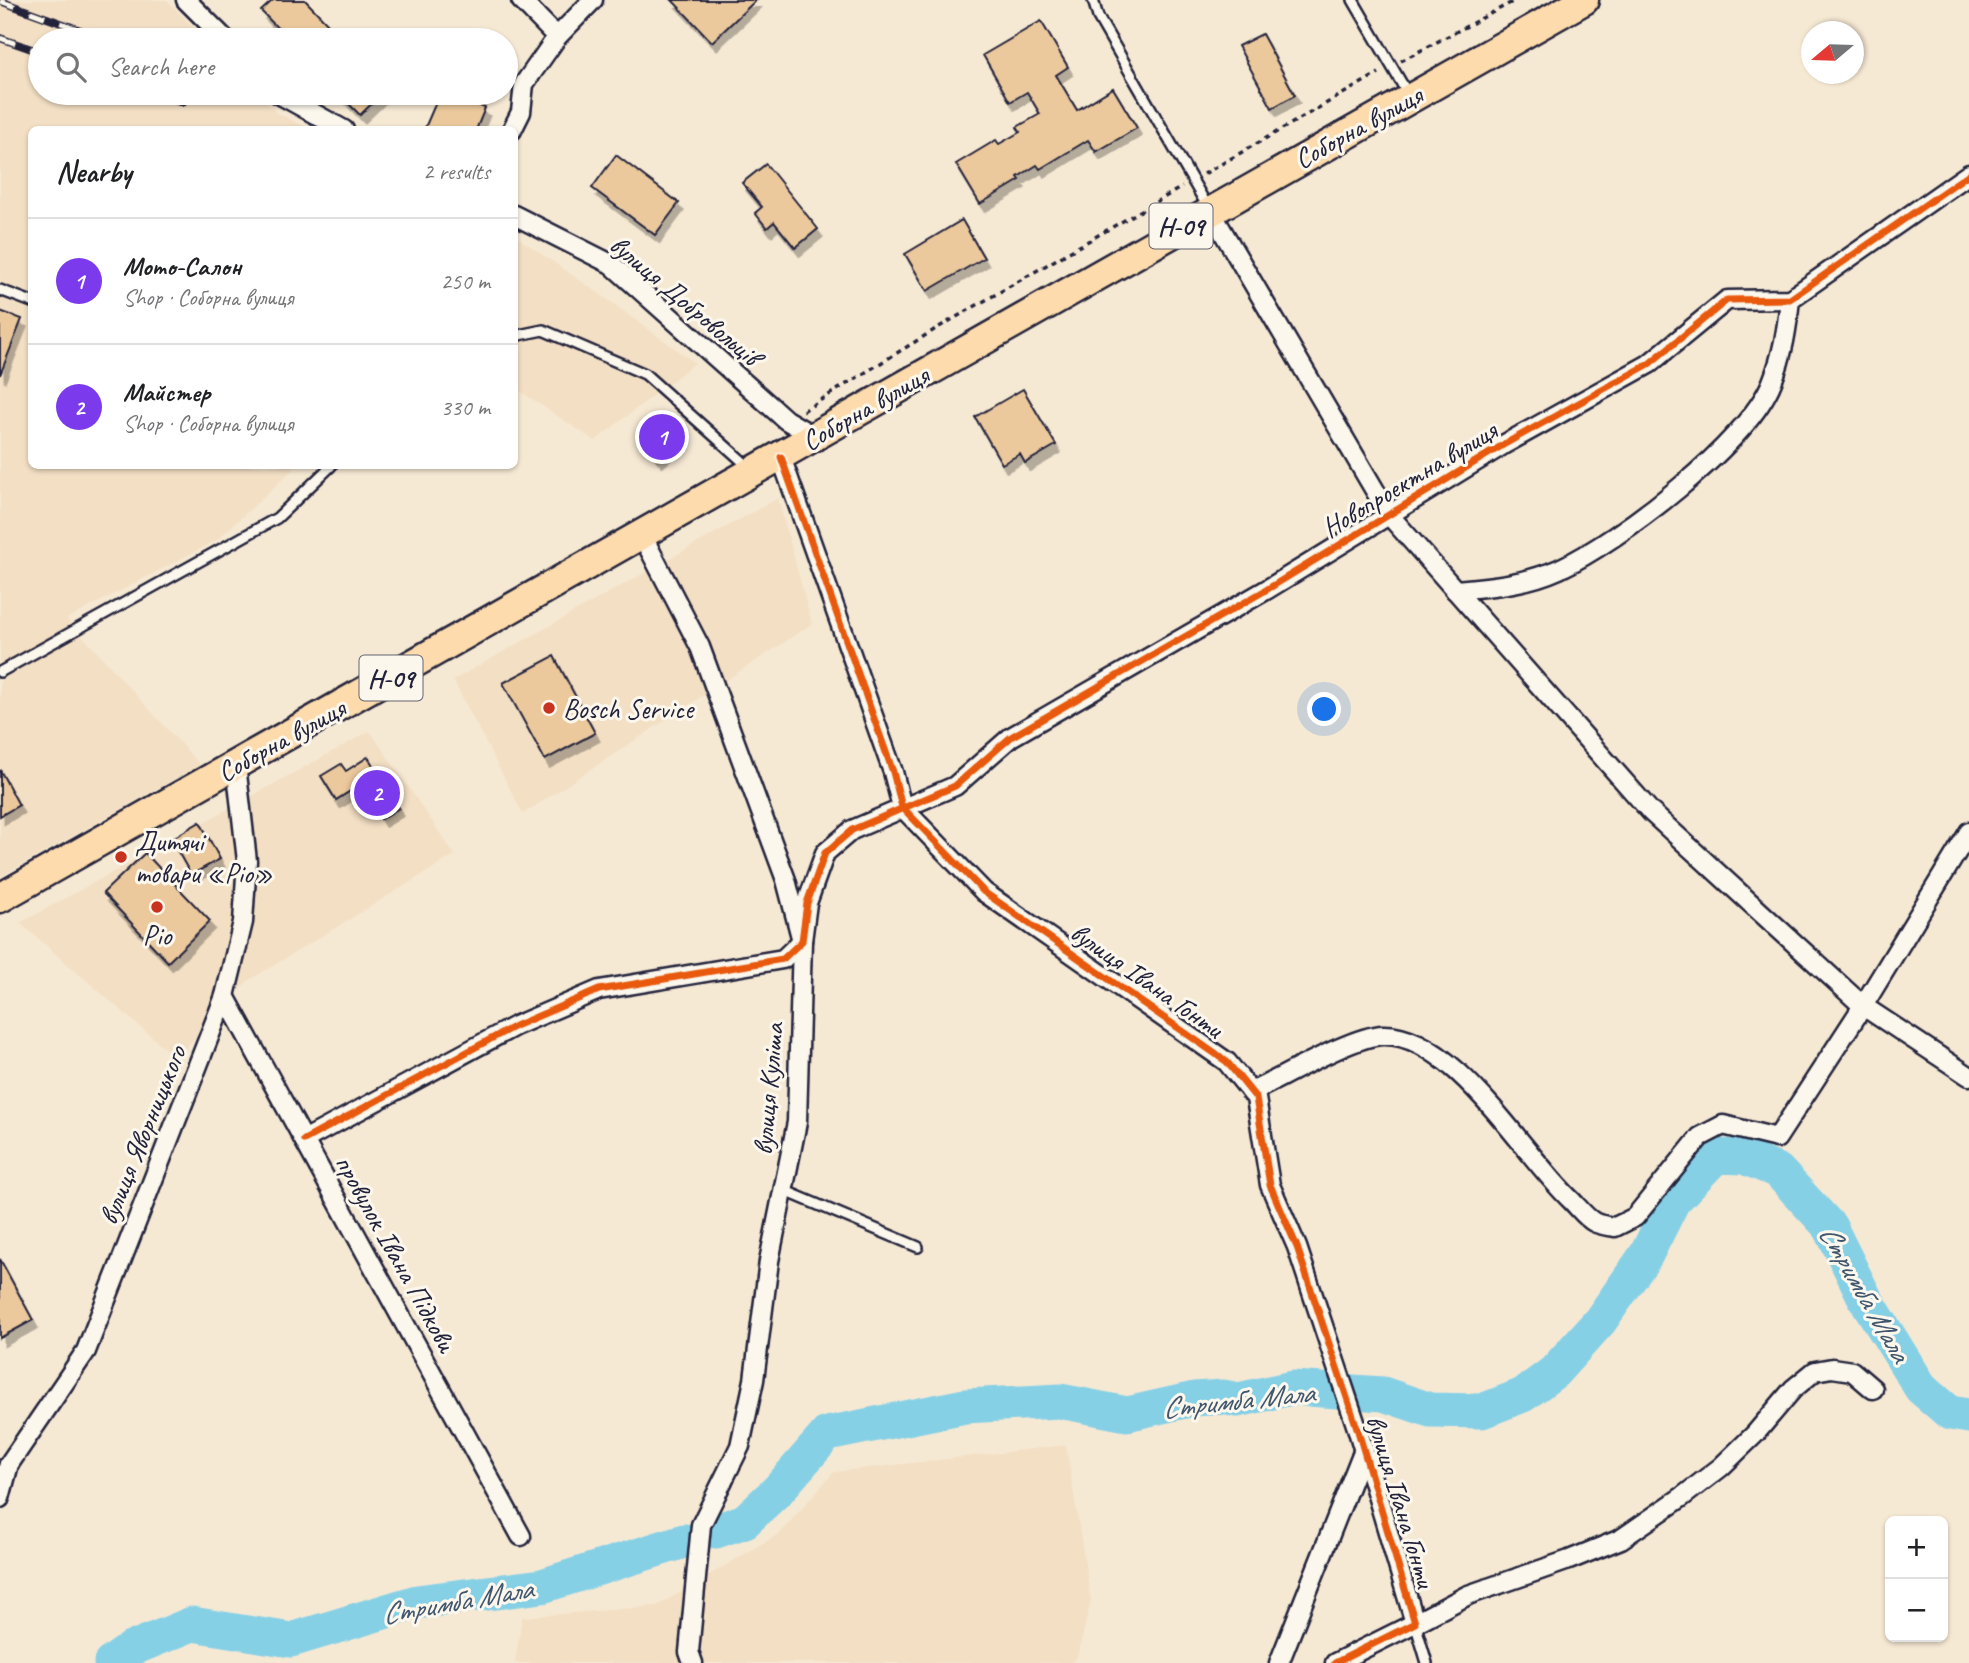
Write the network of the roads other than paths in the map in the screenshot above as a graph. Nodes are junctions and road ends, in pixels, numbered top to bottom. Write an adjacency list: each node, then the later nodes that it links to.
1 (186, 0): 7 (street)
2 (521, 0): 8 (street)
3 (593, 0): 8 (street)
4 (1093, 0): 14 (lane)
5 (1353, 0): 9 (lane)
6 (1580, 1): 9 (main road, Соборна вулиця / Н-09)
7 (214, 28)
8 (556, 37): 12 (street)
9 (1410, 98): 14 (main road, Соборна вулиця / Н-09)
10 (299, 105): 11 (street)
11 (337, 126)
12 (514, 126)
13 (1969, 174): 17 (street)
14 (1210, 210): 20 (main road, Соборна вулиця / Н-09); 24 (street)
15 (518, 217): 20 (street, вулиця Добровольців)
16 (0, 290): 18 (lane)
17 (1790, 299): 24 (street, Новопроектна вулиця); 26 (street)
18 (28, 300)
19 (518, 335): 23 (lane)
20 (815, 437): 21 (main road, Соборна вулиця / Н-09)
21 (780, 457): 23 (main road, Соборна вулиця / Н-09); 29 (street, вулиця Івана Гонти)
22 (328, 469): 27 (lane)
23 (754, 472): 25 (main road, Соборна вулиця / Н-09)
24 (1390, 516): 26 (street); 29 (street, Новопроектна вулиця)
25 (642, 535): 28 (main road, Соборна вулиця / Н-09); 32 (street, вулиця Куліша)
26 (1455, 590): 34 (street)
27 (0, 672)
28 (236, 765): 31 (main road, Соборна вулиця / Н-09); 33 (street, вулиця Яворницького)
29 (902, 807): 32 (street, Новопроектна вулиця); 36 (street, вулиця Івана Гонти)
30 (1969, 832): 34 (street)
31 (0, 898)
32 (803, 941): 37 (street); 38 (street, вулиця Куліша)
33 (225, 996): 37 (street, провулок Івана Підкови); 42 (street, вулиця Яворницького)
34 (1863, 1006): 35 (street); 36 (street)
35 (1969, 1076)
36 (1251, 1092): 41 (street, вулиця Івана Гонти)
37 (304, 1140): 43 (street, провулок Івана Підкови)
38 (783, 1190): 39 (lane); 45 (street, вулиця Куліша)
39 (918, 1247)
40 (1873, 1389): 44 (street)
41 (1364, 1449): 44 (street, вулиця Івана Гонти); 46 (street)
42 (0, 1498)
43 (521, 1536)
44 (1415, 1623): 47 (street, вулиця Івана Гонти); 48 (lane)
45 (693, 1663)
46 (1279, 1663)
47 (1335, 1663)
48 (1427, 1663)

